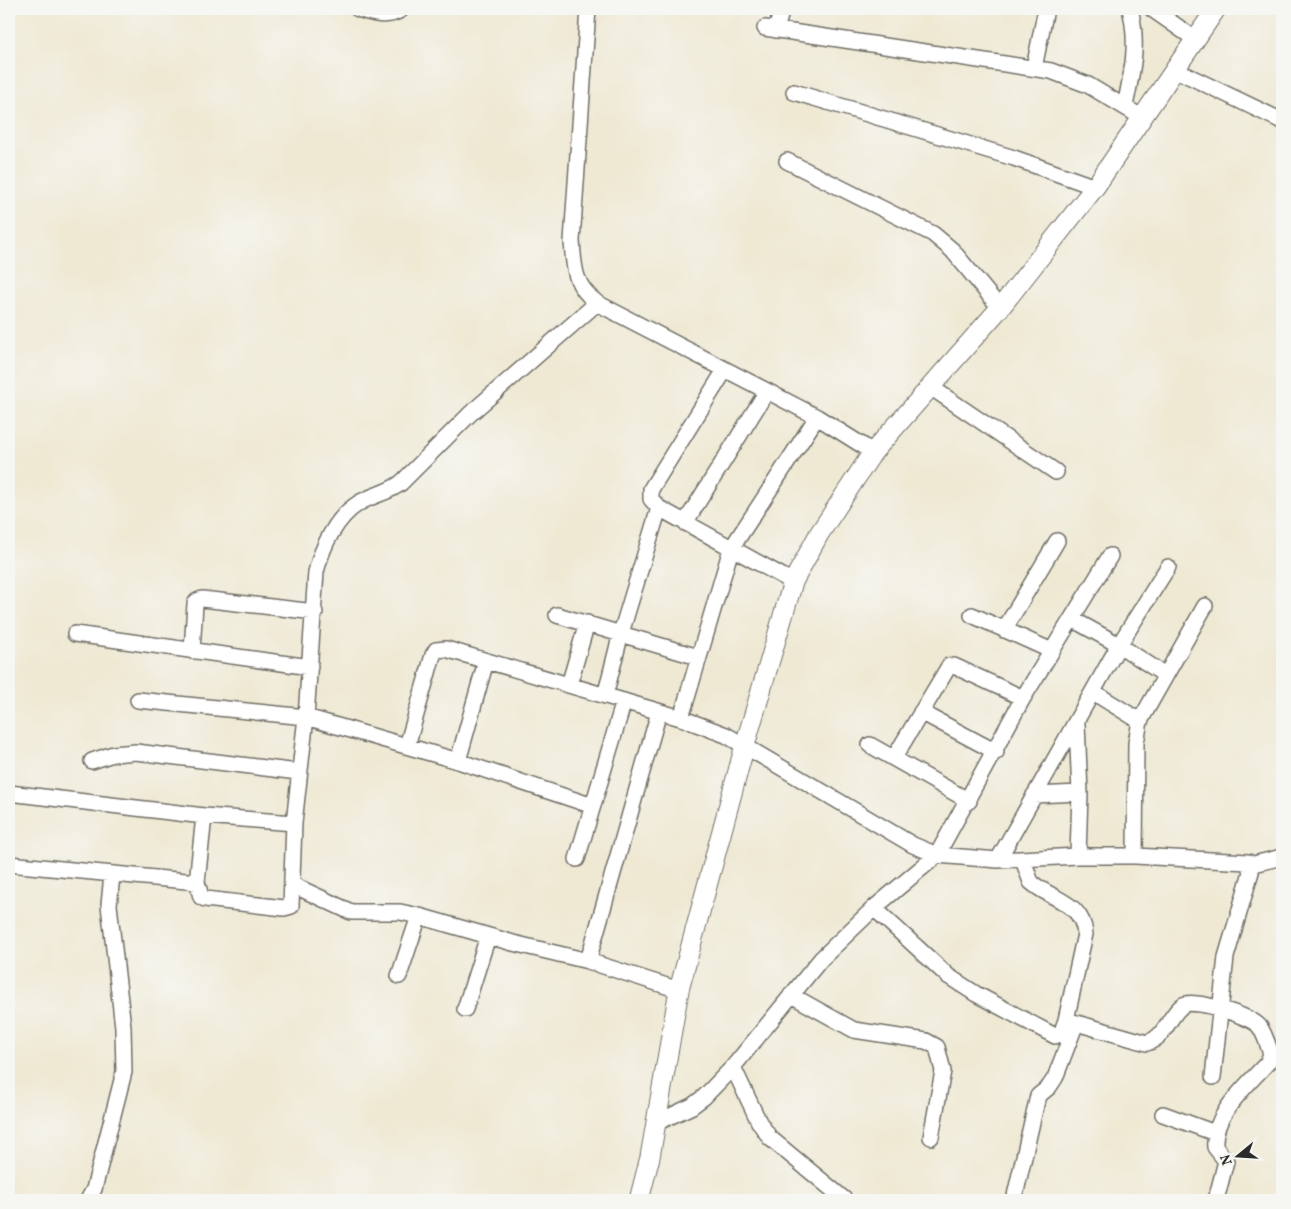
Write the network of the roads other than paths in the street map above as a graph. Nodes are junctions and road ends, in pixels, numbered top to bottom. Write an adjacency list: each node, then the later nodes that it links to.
1 (358, 9): 2 (street)
2 (402, 9)
3 (588, 9): 18 (street)
4 (782, 9): 10 (street)
5 (1046, 9): 10 (street)
6 (1130, 9): 13 (street)
7 (1152, 9): 9 (street)
8 (1216, 9): 9 (street)
9 (1196, 39): 11 (street)
10 (1034, 68): 13 (street)
11 (1176, 70): 14 (street); 15 (street)
12 (794, 92): 17 (street)
13 (1125, 106): 14 (street)
14 (1143, 118): 17 (street)
15 (1282, 121)
16 (788, 161): 19 (street)
17 (1095, 187): 19 (street)
18 (597, 303): 20 (street); 34 (street)
19 (1000, 308): 21 (street)
20 (725, 370): 22 (street); 26 (street)
21 (932, 388): 24 (street); 25 (street)
22 (767, 391): 23 (street); 27 (street)
23 (817, 417): 24 (street); 29 (street)
24 (874, 452): 32 (street)
25 (1056, 472)
26 (659, 508): 27 (street); 40 (street)
27 (685, 524): 29 (street)
28 (1056, 541): 39 (street)
29 (731, 549): 32 (street); 45 (street)
30 (1110, 556): 37 (street)
31 (1168, 567): 42 (street)
32 (793, 582): 61 (street)
33 (1204, 606): 48 (street)
34 (314, 612): 43 (street); 47 (street)
35 (557, 615): 38 (street)
36 (972, 616): 39 (street)
37 (1072, 619): 42 (street); 44 (street)
38 (587, 623): 40 (street); 49 (street)
39 (1004, 630): 44 (street)
40 (620, 633): 45 (street); 51 (street)
41 (75, 634): 43 (street)
42 (1120, 646): 48 (street); 50 (street)
43 (192, 651): 47 (street)
44 (1052, 651): 52 (street)
45 (698, 657): 58 (street)
46 (486, 661): 49 (street); 63 (street); 67 (street)
47 (310, 667): 57 (street)
48 (1165, 675): 59 (street)
49 (569, 685): 51 (street)
50 (1094, 692): 59 (street); 60 (street)
51 (605, 696): 54 (street)
52 (1023, 698): 56 (street); 64 (street)
53 (138, 700): 57 (street)
54 (624, 701): 55 (street); 73 (street)
55 (659, 712): 58 (street); 91 (street)
56 (921, 712): 64 (street); 65 (street)
57 (306, 717): 63 (street); 68 (street)
58 (681, 718): 61 (street)
59 (1140, 721): 78 (street)
60 (1077, 724): 69 (street); 71 (street)
61 (745, 745): 76 (street); 93 (street)
62 (870, 745): 65 (street)
63 (407, 746): 67 (street)
64 (996, 752): 72 (street)
65 (894, 758): 72 (street)
66 (92, 761): 68 (street)
67 (458, 761): 73 (street)
68 (298, 772): 75 (street)
69 (1080, 792): 71 (street); 77 (street)
70 (9, 794): 74 (street)
71 (1034, 795): 81 (street)
72 (969, 801): 76 (street)
73 (593, 806): 80 (street)
74 (204, 816): 75 (street); 86 (street)
75 (294, 823): 87 (street)
76 (937, 855): 81 (street); 88 (street)
77 (1078, 856): 78 (street); 82 (street)
78 (1135, 856): 84 (street)
79 (1282, 858): 84 (street)
80 (577, 859)
81 (998, 860): 82 (street)
82 (1023, 860): 97 (street)
83 (9, 864): 85 (street)
84 (1250, 865): 96 (street)
85 (112, 875): 86 (street); 104 (street)
86 (197, 882): 87 (street)
87 (293, 885): 89 (street)
88 (874, 908): 94 (street); 97 (street)
89 (419, 916): 90 (street); 92 (street)
90 (488, 936): 91 (street); 95 (street)
91 (588, 961): 93 (street)
92 (399, 976)
93 (679, 990): 101 (street)
94 (791, 995): 98 (street); 103 (street)
95 (465, 1008)
96 (1220, 1009): 97 (street); 99 (street); 102 (street)
97 (1071, 1021): 107 (street)
98 (733, 1068): 101 (street); 106 (street)
99 (1213, 1077)
100 (1164, 1114): 102 (street)
101 (656, 1123): 105 (street)
102 (1215, 1133): 108 (street)
103 (931, 1137)
104 (88, 1200)
105 (639, 1200)
106 (845, 1200)
107 (1014, 1200)
108 (1216, 1200)

